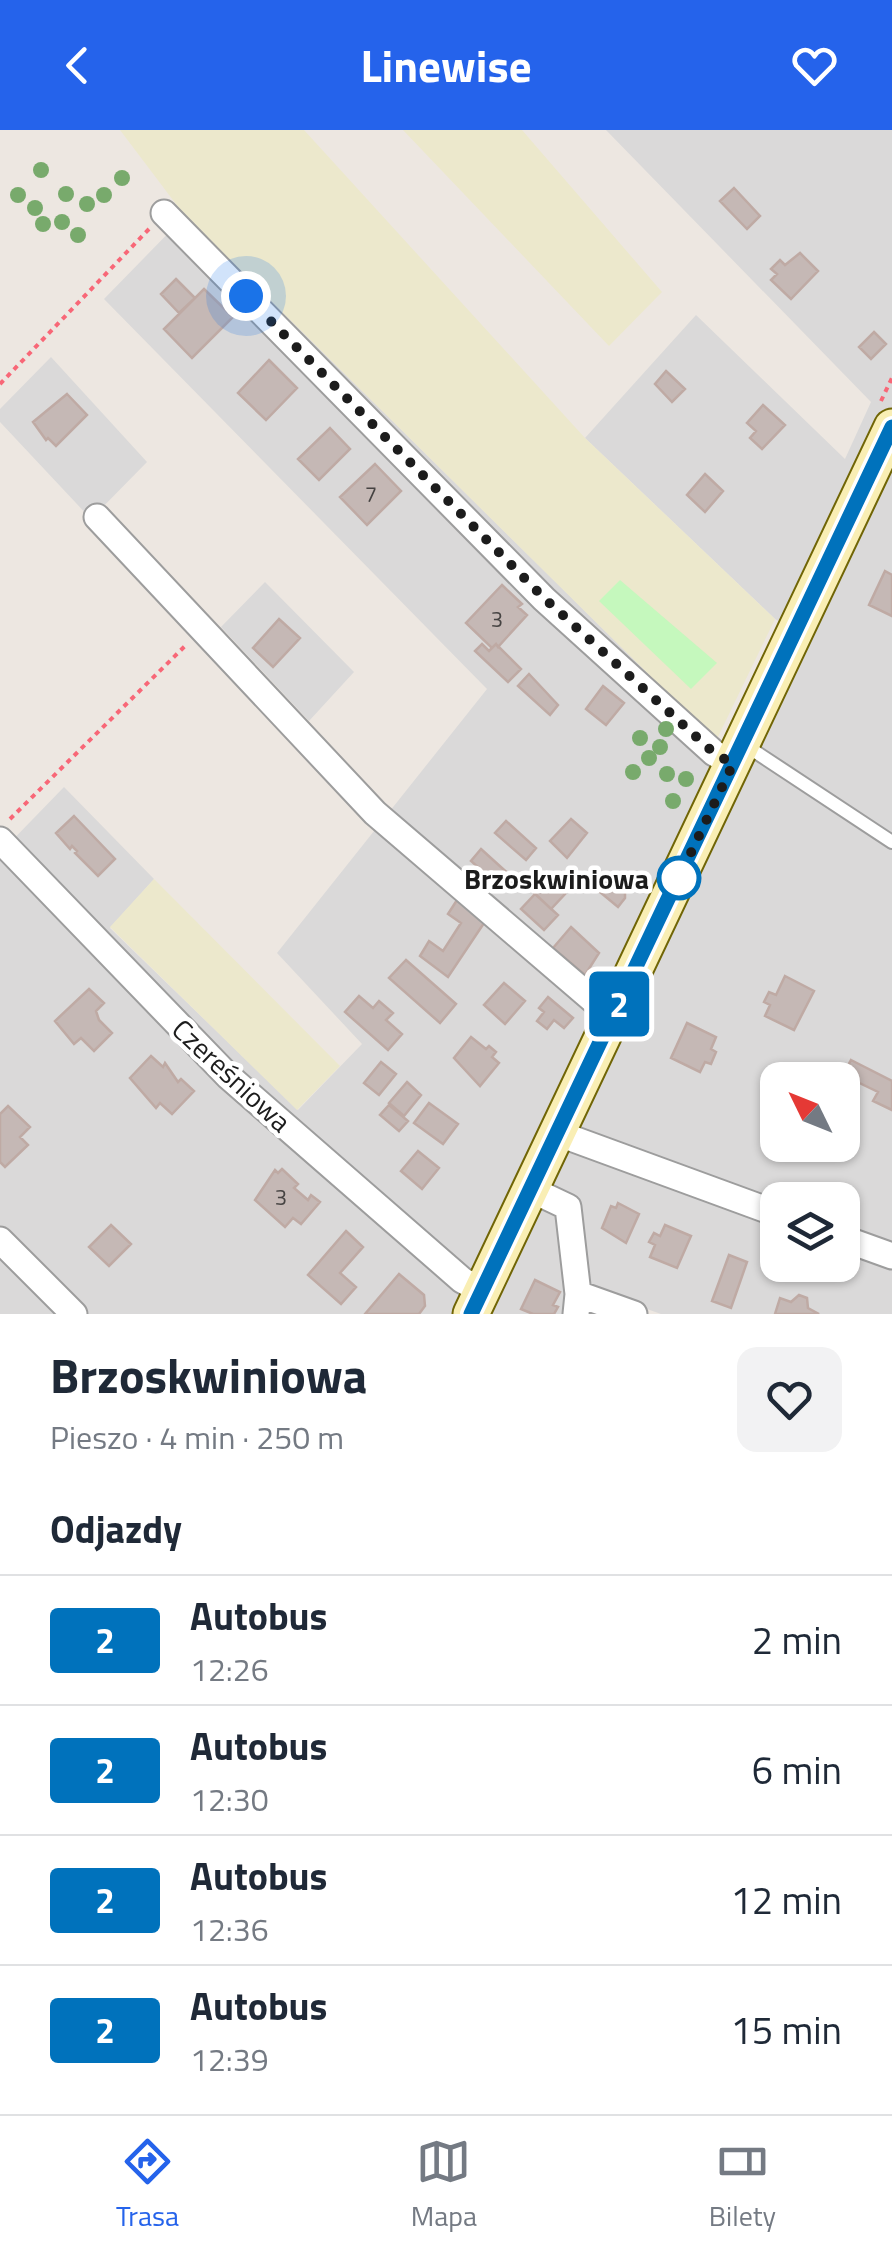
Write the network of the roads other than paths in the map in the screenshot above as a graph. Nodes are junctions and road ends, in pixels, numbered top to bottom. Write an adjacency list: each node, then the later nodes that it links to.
1 (164, 213): 4 (street)
2 (892, 427): 4 (street)
3 (97, 517): 7 (street)
4 (738, 754): 6 (lane); 7 (street)
5 (0, 840): 14 (street, Czereśniowa)
6 (892, 842)
7 (612, 1018): 8 (street)
8 (557, 1133): 9 (street); 10 (street)
9 (530, 1190): 14 (street); 15 (street)
10 (760, 1207)
11 (0, 1240): 16 (street)
12 (860, 1244): 13 (street)
13 (892, 1256)
14 (477, 1302)
15 (577, 1304): 17 (street)
16 (74, 1314)
17 (634, 1314)

